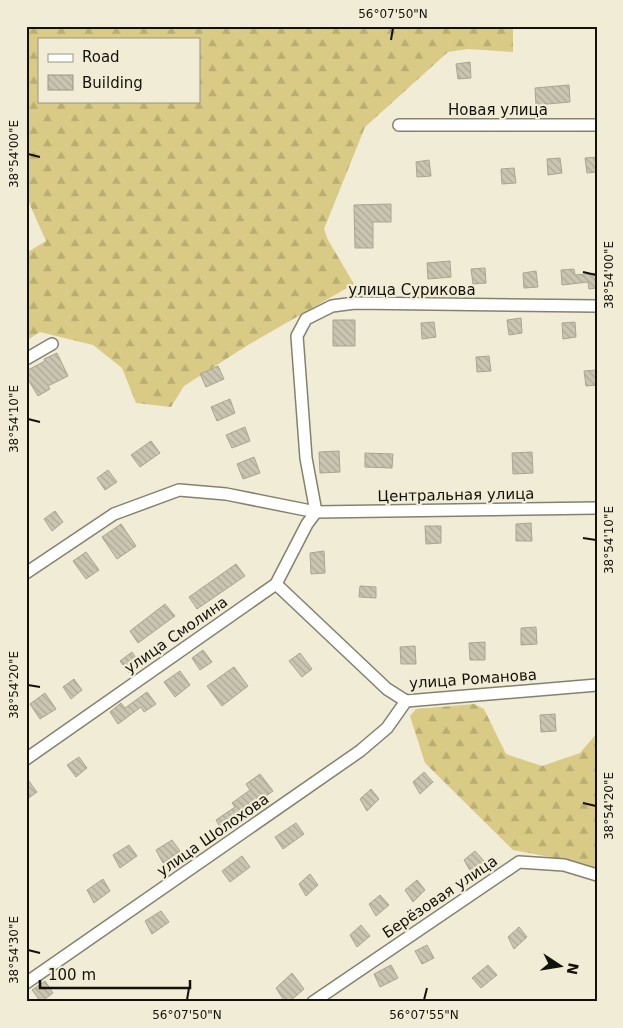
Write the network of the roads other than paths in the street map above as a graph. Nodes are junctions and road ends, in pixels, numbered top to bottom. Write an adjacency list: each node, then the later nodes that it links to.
1 (399, 125): 2 (street, Новая улица)
2 (597, 125)
3 (597, 306): 7 (street, улица Сурикова)
4 (52, 344): 5 (street)
5 (26, 358)
6 (597, 508): 7 (street, Центральная улица)
7 (316, 512): 8 (street, Центральная улица); 9 (street, улица Смолина)
8 (26, 573)
9 (276, 584): 11 (street, улица Романова); 12 (street, улица Смолина)
10 (597, 685): 11 (street, улица Романова)
11 (406, 701): 14 (street, улица Шолохова)
12 (26, 759)
13 (597, 875): 15 (street, Берёзовая улица)
14 (26, 983)
15 (313, 1002)

